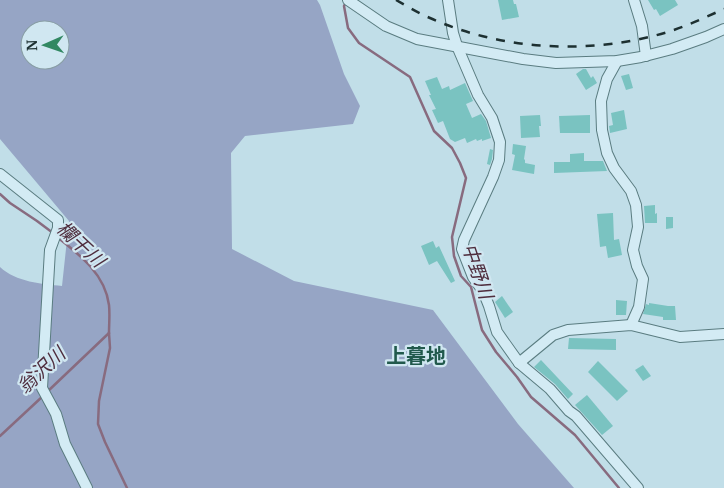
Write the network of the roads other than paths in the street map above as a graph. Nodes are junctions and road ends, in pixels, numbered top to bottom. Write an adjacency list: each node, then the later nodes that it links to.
1 (348, 0): 5 (street)
2 (448, 0): 5 (street)
3 (634, 0): 6 (street)
4 (724, 29): 6 (street)
5 (457, 46): 7 (street); 11 (street)
6 (646, 56): 7 (street)
7 (617, 60): 9 (street)
8 (0, 174): 12 (street)
9 (631, 325): 10 (street); 11 (street)
10 (724, 334)
11 (519, 364): 13 (street)
12 (87, 488)
13 (638, 488)

